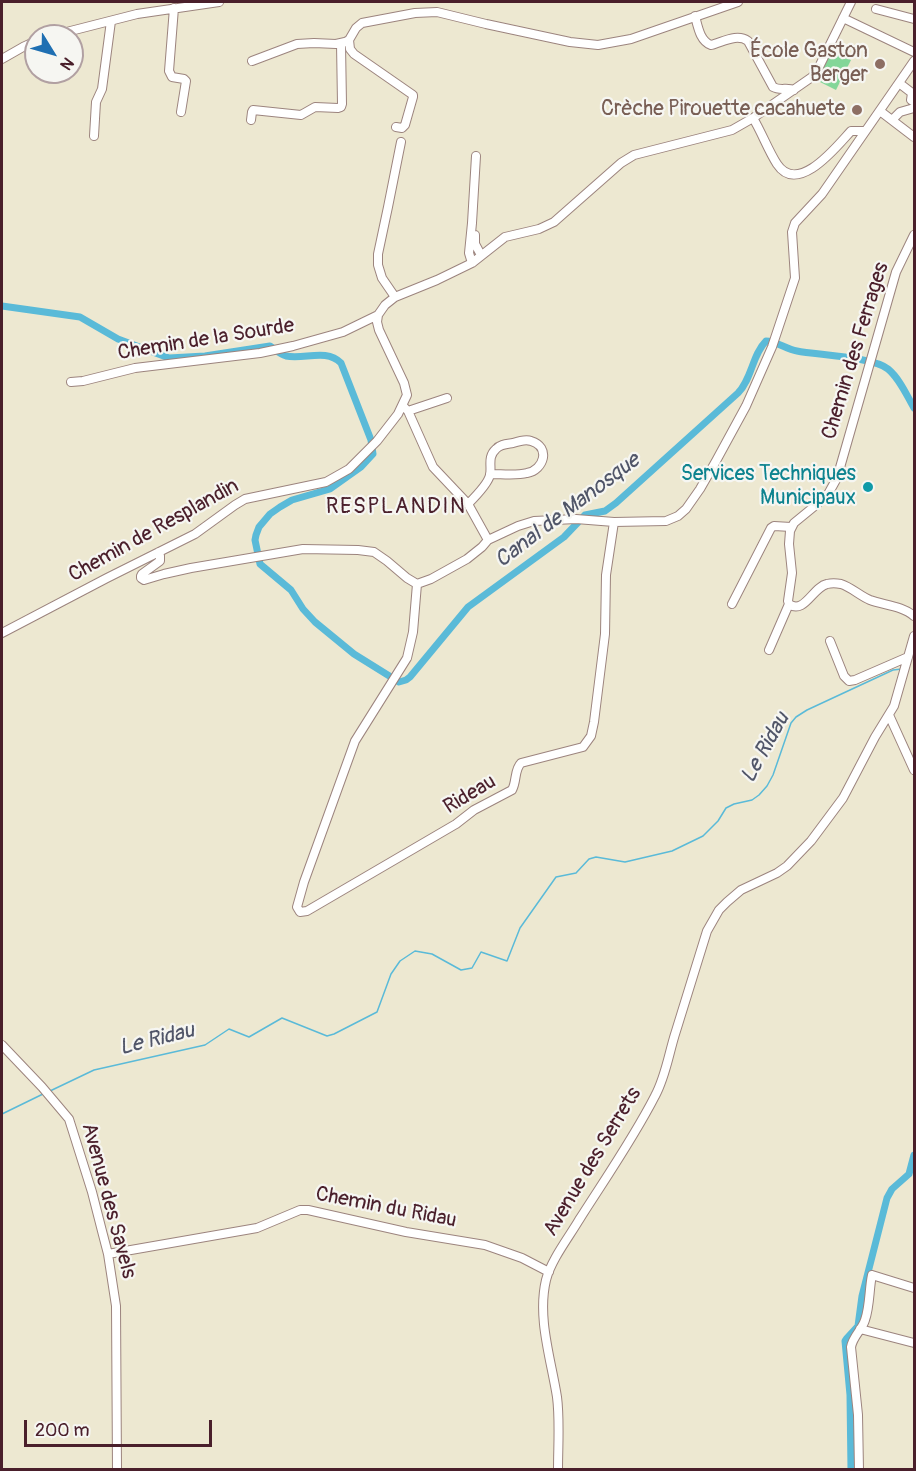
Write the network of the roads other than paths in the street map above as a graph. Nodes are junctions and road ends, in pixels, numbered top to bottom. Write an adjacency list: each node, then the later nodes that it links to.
1 (219, 2): 4 (street)
2 (738, 2): 6 (street)
3 (851, 2): 7 (street)
4 (174, 8): 9 (street); 22 (street)
5 (876, 9): 8 (street)
6 (695, 16): 11 (street); 18 (street)
7 (843, 18): 13 (street); 18 (street)
8 (915, 19)
9 (111, 21): 10 (street); 28 (street)
10 (84, 28)
11 (345, 42): 15 (street); 24 (street); 26 (street)
12 (24, 47): 14 (street)
13 (915, 52)
14 (2, 59)
15 (252, 61)
16 (914, 62): 17 (street)
17 (899, 83): 19 (street); 21 (street)
18 (794, 90): 23 (street)
19 (915, 102)
20 (915, 108): 25 (street)
21 (880, 111): 25 (street); 27 (street)
22 (181, 112)
23 (753, 118): 27 (street); 34 (street)
24 (250, 120)
25 (892, 120): 29 (street)
26 (396, 127)
27 (865, 131): 43 (street)
28 (93, 136)
29 (915, 137)
30 (401, 142): 36 (street)
31 (476, 156): 35 (street)
32 (478, 194): 34 (street)
33 (915, 235): 44 (street, Chemin des Ferrages)
34 (481, 255): 35 (street)
35 (472, 263): 36 (street)
36 (395, 297): 37 (street)
37 (378, 315): 38 (street, Chemin de la Sourde); 40 (street)
38 (71, 382)
39 (447, 398): 40 (street)
40 (405, 408): 42 (street); 46 (street, Chemin de Resplandin)
41 (490, 474): 41 (street); 42 (street)
42 (468, 504): 45 (street)
43 (614, 522): 45 (street); 47 (street, Rideau)
44 (791, 527): 48 (street, Chemin des Ferrages); 49 (street)
45 (488, 540): 47 (street)
46 (159, 552): 47 (street); 51 (street, Chemin de Resplandin)
47 (417, 584)
48 (732, 604)
49 (789, 604): 50 (street); 54 (street)
50 (915, 616)
51 (2, 633)
52 (915, 636): 55 (street, Avenue des Serrets)
53 (830, 641): 55 (street)
54 (769, 650)
55 (906, 664): 56 (street, Avenue des Serrets)
56 (889, 715): 57 (street); 60 (street, Avenue des Serrets)
57 (915, 770)
58 (2, 1045): 59 (street, Avenue des Savels)
59 (108, 1254): 60 (street, Chemin du Ridau); 64 (street, Avenue des Savels)
60 (549, 1272): 65 (street, Avenue des Serrets)
61 (915, 1288): 62 (street)
62 (860, 1329): 63 (street); 66 (street)
63 (915, 1343)
64 (117, 1470)
65 (558, 1470)
66 (859, 1470)

